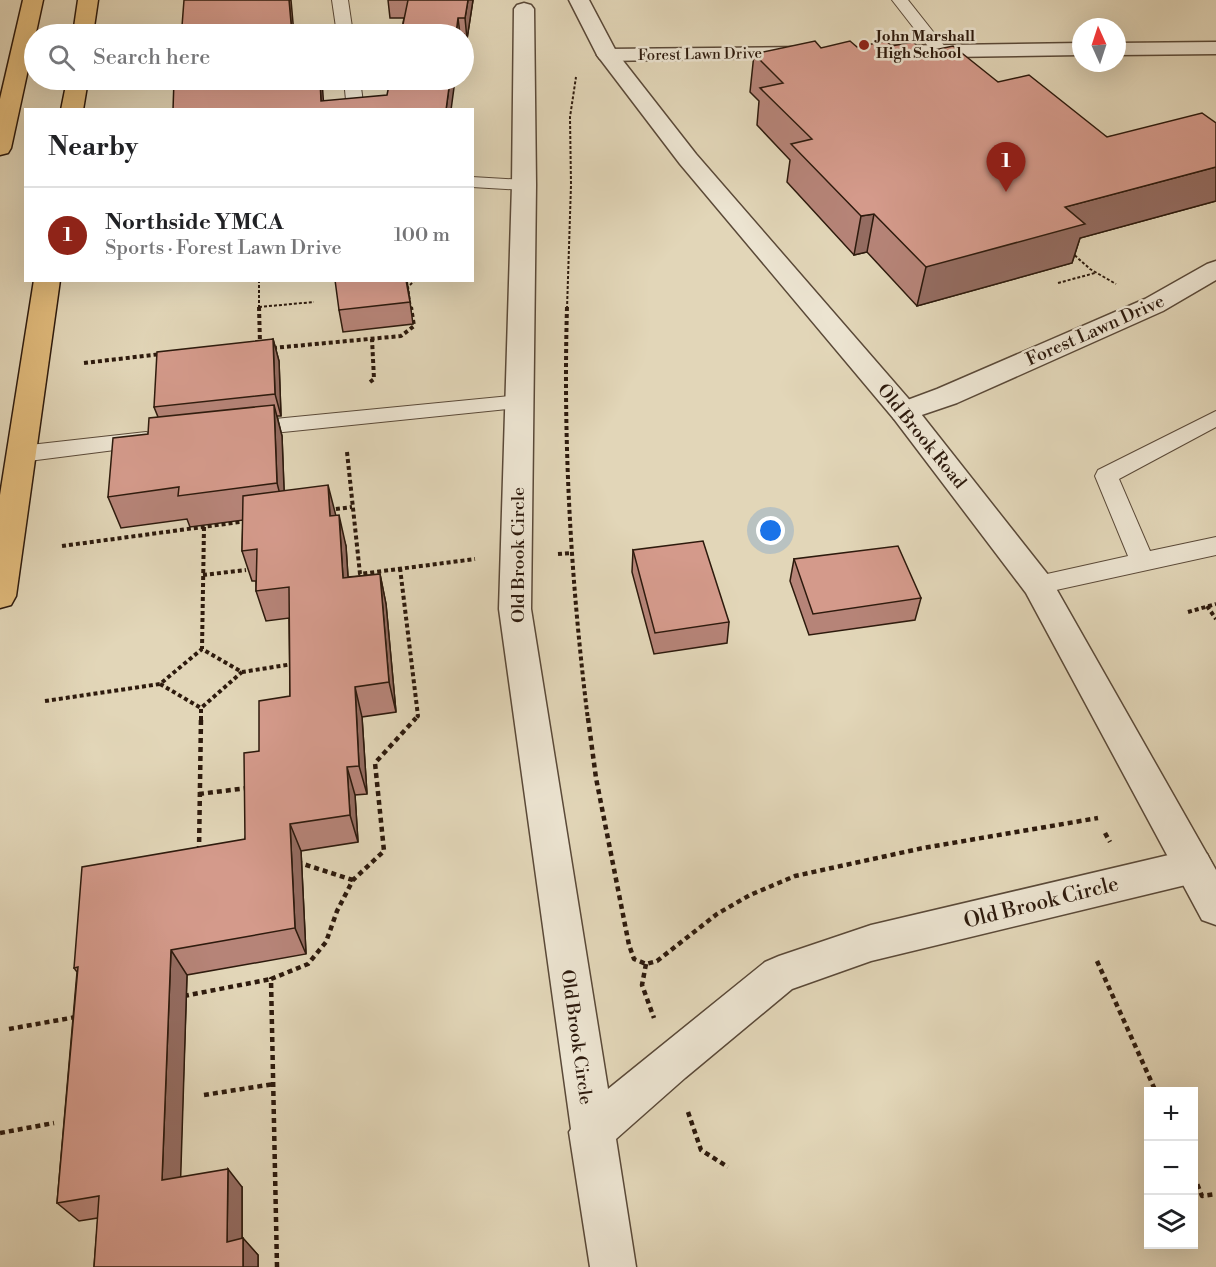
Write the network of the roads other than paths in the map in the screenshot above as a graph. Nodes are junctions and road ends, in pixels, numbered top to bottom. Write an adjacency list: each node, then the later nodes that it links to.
1 (33, 0): 7 (main road)
2 (88, 0): 8 (main road)
3 (340, 0): 9 (lane)
4 (579, 0): 17 (street, Old Brook Road)
5 (900, 0): 14 (lane)
6 (524, 9): 24 (street, Old Brook Circle)
7 (28, 24)
8 (84, 24)
9 (344, 24)
10 (24, 40): 22 (main road)
11 (1216, 48): 13 (street)
12 (1072, 49): 14 (street)
13 (1126, 49)
14 (940, 51): 16 (street)
15 (823, 52): 17 (street, Forest Lawn Drive)
16 (858, 52)
17 (607, 55): 28 (street, Old Brook Road)
18 (75, 90): 20 (main road)
19 (353, 90): 21 (lane)
20 (72, 108)
21 (356, 108)
22 (0, 148)
23 (474, 182): 24 (lane)
24 (524, 185): 27 (street, Old Brook Circle)
25 (1216, 269): 28 (street, Forest Lawn Drive)
26 (47, 282): 32 (main road)
27 (520, 402): 30 (lane); 39 (street, Old Brook Circle)
28 (904, 412): 36 (street, Old Brook Road)
29 (1216, 418): 34 (lane)
30 (229, 430)
31 (171, 437): 32 (lane)
32 (21, 454): 35 (main road)
33 (1216, 546): 34 (lane)
34 (1143, 562): 36 (lane)
35 (1, 578)
36 (1038, 585): 37 (street, Old Brook Road)
37 (1194, 866): 38 (street, Old Brook Road); 39 (street, Old Brook Circle)
38 (1216, 907)
39 (591, 1132): 40 (street, Old Brook Circle)
40 (613, 1267)

